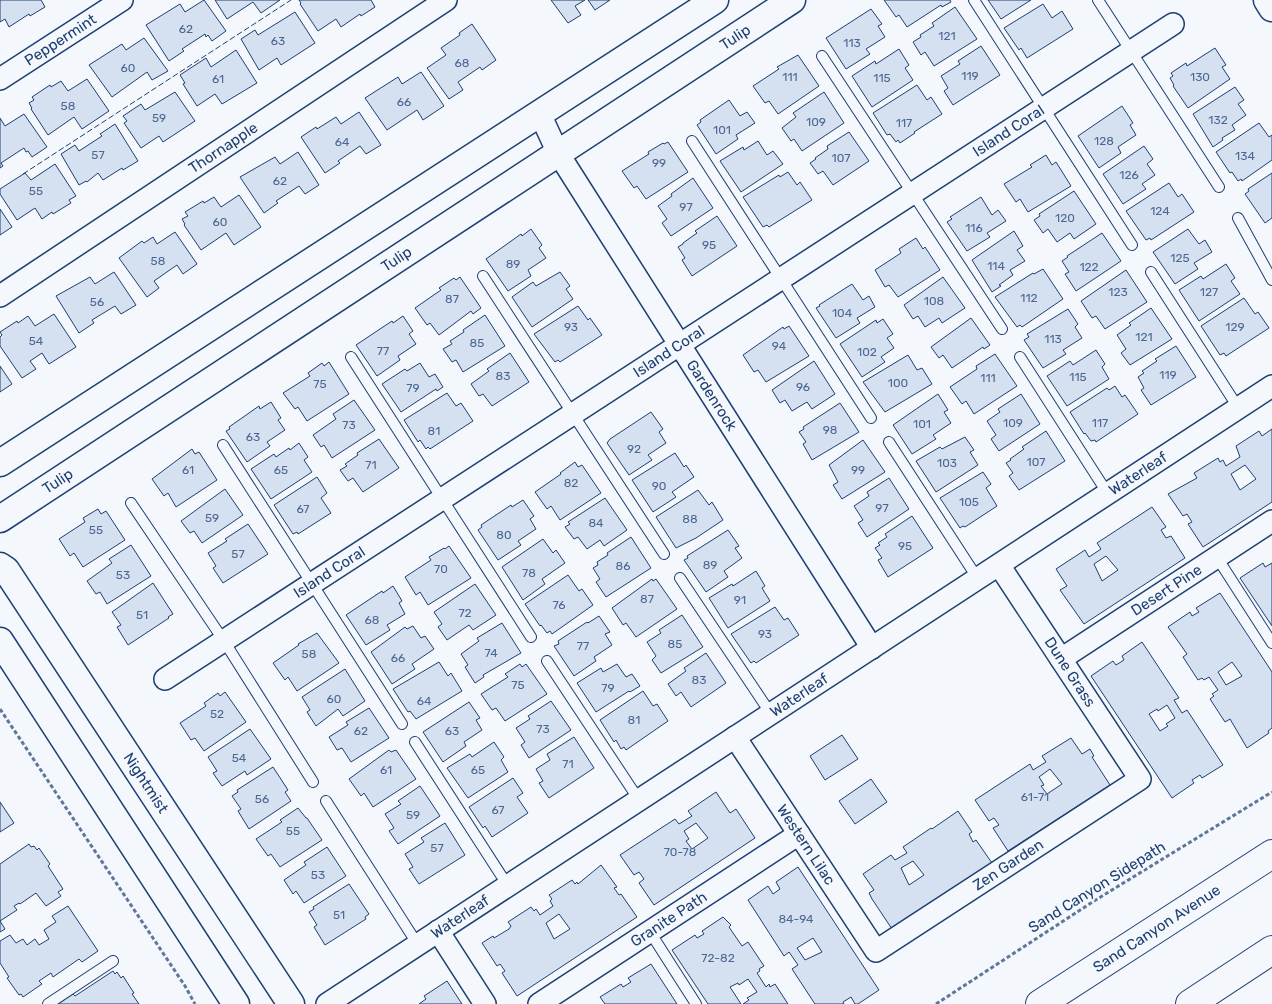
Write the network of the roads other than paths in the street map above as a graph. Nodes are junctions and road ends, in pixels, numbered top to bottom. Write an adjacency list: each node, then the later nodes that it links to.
1 (122, 0): 12 (street, Peppermint)
2 (446, 0): 25 (street, Thornapple)
3 (715, 0): 14 (street)
4 (792, 0): 16 (street, Tulip)
5 (974, 0): 13 (lane)
6 (1098, 0): 10 (lane)
7 (1267, 0): 8 (street)
8 (1272, 8)
9 (1173, 24): 10 (street, Island Coral)
10 (1131, 51): 13 (street, Island Coral); 17 (lane)
11 (822, 56): 18 (lane)
12 (0, 79)
13 (1044, 108): 18 (street, Island Coral); 20 (lane)
14 (540, 114): 16 (street, Gardenrock); 36 (street)
15 (692, 141): 23 (lane)
16 (558, 153): 27 (street, Gardenrock); 40 (street, Tulip)
17 (1220, 187)
18 (912, 193): 23 (street, Island Coral); 26 (lane)
19 (1238, 218): 24 (lane)
20 (1132, 245)
21 (1151, 272): 31 (lane)
22 (483, 276): 32 (lane)
23 (782, 278): 27 (street, Island Coral); 33 (lane)
24 (1272, 280)
25 (0, 296)
26 (1002, 329)
27 (680, 344): 32 (street, Island Coral); 53 (street, Gardenrock)
28 (351, 357): 38 (lane)
29 (1020, 357): 37 (lane)
30 (1272, 386): 31 (street, Waterleaf)
31 (1239, 409): 37 (street, Waterleaf)
32 (573, 413): 38 (street, Island Coral); 42 (lane)
33 (871, 418)
34 (889, 442): 47 (lane)
35 (223, 446): 48 (lane)
36 (0, 464)
37 (1108, 494): 44 (street, Waterleaf)
38 (442, 498): 48 (street, Island Coral); 49 (lane)
39 (131, 503): 50 (lane)
40 (0, 519)
41 (1272, 521): 43 (street, Desert Pine)
42 (664, 554)
43 (1216, 556): 52 (lane); 54 (street, Desert Pine)
44 (999, 565): 47 (street, Waterleaf); 54 (street, Dune Grass)
45 (0, 566): 76 (street, Nightmist)
46 (680, 578): 57 (lane)
47 (978, 579): 53 (street, Waterleaf)
48 (311, 583): 50 (street, Island Coral); 58 (lane)
49 (531, 637)
50 (224, 640): 56 (street, Island Coral); 62 (lane)
51 (0, 641): 75 (street)
52 (1272, 643)
53 (872, 648): 57 (street, Waterleaf)
54 (1061, 659): 61 (street, Dune Grass)
55 (547, 661): 63 (lane)
56 (165, 678)
57 (771, 714): 59 (street, Waterleaf)
58 (402, 724)
59 (736, 737): 63 (street, Waterleaf); 65 (street, Western Lilac)
60 (415, 742): 67 (lane)
61 (1140, 779): 72 (street, Zen Garden)
62 (312, 782)
63 (639, 800): 67 (street, Waterleaf)
64 (326, 801): 70 (lane)
65 (799, 834): 69 (street, Granite Path); 72 (street, Western Lilac)
66 (1272, 854): 81 (main road, Sand Canyon Avenue)
67 (508, 886): 68 (street, Waterleaf)
68 (438, 932): 70 (street, Waterleaf); 78 (street)
69 (650, 932): 79 (street, Granite Path); 80 (lane)
70 (418, 944): 77 (street, Waterleaf)
71 (1272, 950): 82 (main road)
72 (876, 951)
73 (113, 961): 74 (lane)
74 (48, 1004)
75 (236, 1004)
76 (291, 1004)
77 (326, 1004)
78 (485, 1004)
79 (539, 1004)
80 (696, 1004)
81 (1040, 1004)
82 (1190, 1004)

